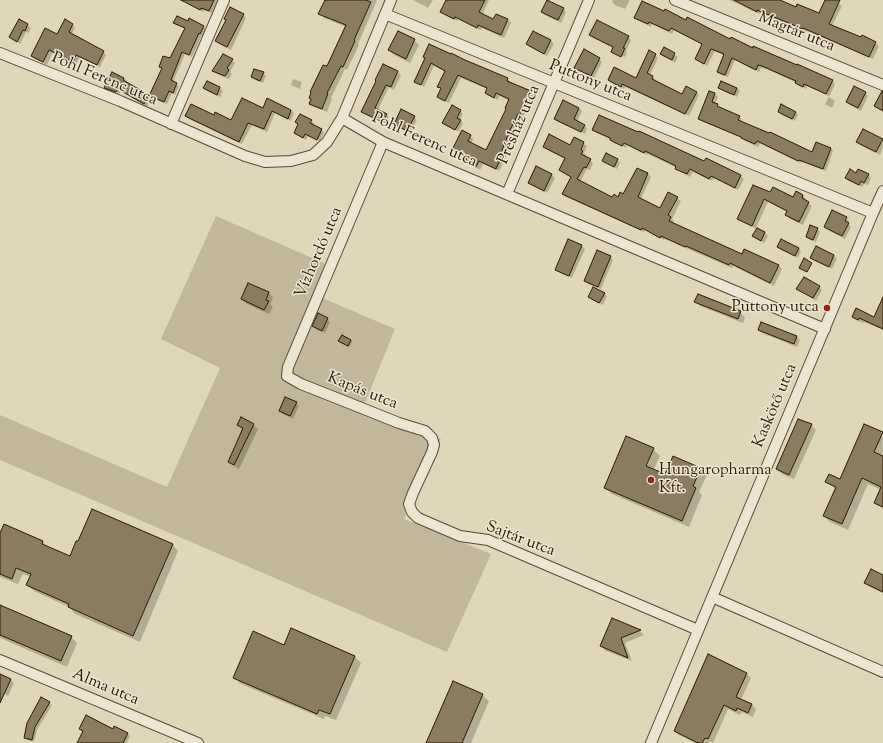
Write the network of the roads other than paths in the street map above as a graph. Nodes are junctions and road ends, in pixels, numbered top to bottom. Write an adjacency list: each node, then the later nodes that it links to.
1 (224, 0): 10 (street)
2 (391, 0): 5 (street)
3 (589, 0): 7 (street, Présház utca)
4 (675, 0): 8 (street, Magtár utca)
5 (385, 14): 7 (street, Puttony utca); 9 (street)
6 (0, 53): 10 (street, Pohl Ferenc utca)
7 (554, 83): 13 (street, Présház utca); 14 (street, Puttony utca)
8 (883, 85)
9 (342, 118): 10 (street, Pohl Ferenc utca); 11 (street, Pohl Ferenc utca)
10 (171, 124)
11 (383, 142): 13 (street, Pohl Ferenc utca); 16 (street, Vízhordó utca)
12 (883, 191): 14 (street, Kaskötő utca)
13 (507, 194): 15 (street, Pohl Ferenc utca)
14 (873, 213): 15 (street, Kaskötő utca)
15 (825, 329): 18 (street, Kaskötő utca)
16 (287, 376): 17 (street, Kapás utca)
17 (428, 434): 19 (street, Sajtár utca)
18 (712, 597): 19 (street, Kaskötő utca); 21 (street)
19 (698, 630): 23 (street, Kaskötő utca)
20 (0, 660): 22 (street, Alma utca)
21 (883, 672)
22 (198, 743)
23 (651, 743)

